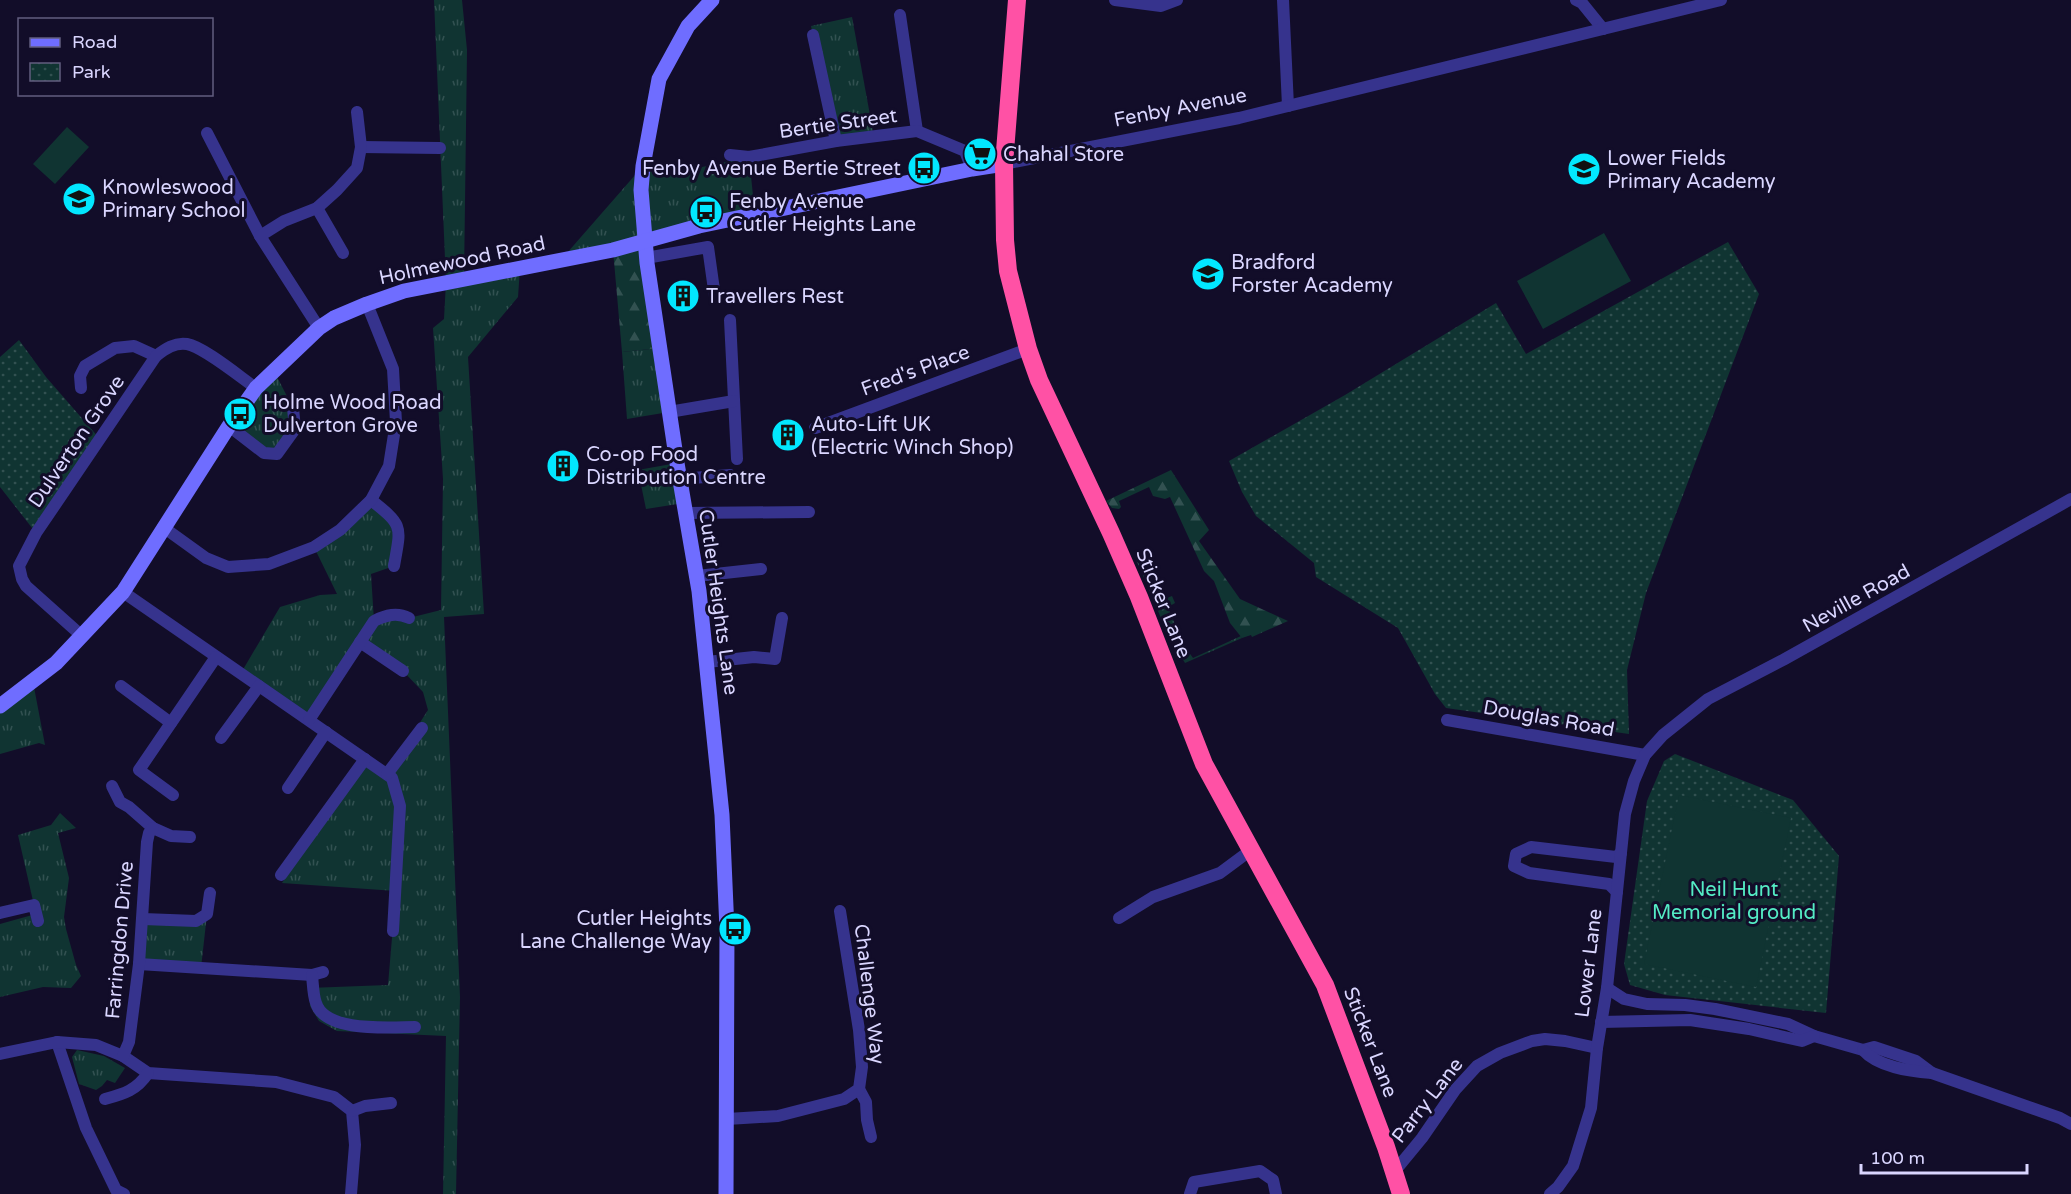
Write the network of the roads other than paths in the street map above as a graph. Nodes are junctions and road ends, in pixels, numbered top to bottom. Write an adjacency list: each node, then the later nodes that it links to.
1 (712, 0): 23 (street, Cutler Heights Lane)
2 (1017, 0): 19 (highway, Sticker Lane)
3 (1115, 0): 4 (street)
4 (1177, 0)
5 (1283, 0): 11 (street)
6 (1576, 0): 9 (street)
7 (1721, 0): 9 (street, Fenby Avenue)
8 (900, 15): 13 (street)
9 (1603, 29): 11 (street, Fenby Avenue)
10 (813, 35): 15 (street)
11 (1288, 106): 19 (street, Fenby Avenue)
12 (357, 112): 16 (street)
13 (917, 131): 15 (street, Bertie Street); 20 (street, Bertie Street)
14 (207, 133): 22 (street)
15 (836, 141): 18 (street, Bertie Street)
16 (361, 147): 17 (street); 21 (street)
17 (440, 148)
18 (730, 155)
19 (1004, 164): 20 (street, Fenby Avenue); 30 (highway, Sticker Lane)
20 (972, 169): 23 (street, Fenby Avenue)
21 (316, 208): 22 (street); 24 (street)
22 (260, 236): 29 (street)
23 (645, 241): 25 (street, Cutler Heights Lane); 27 (street, Holmewood Road)
24 (343, 253)
25 (646, 258): 26 (street); 36 (street, Cutler Heights Lane)
26 (715, 297)
27 (367, 304): 29 (street, Holmewood Road); 42 (street)
28 (729, 320): 34 (street)
29 (318, 328): 33 (street, Holmewood Road)
30 (1028, 349): 38 (street, Fred's Place); 76 (highway, Sticker Lane)
31 (156, 356): 32 (street); 33 (street); 53 (street, Dulverton Grove)
32 (81, 388)
33 (256, 388): 37 (street, Holmewood Road)
34 (734, 400): 36 (street); 39 (street)
35 (293, 408): 37 (street)
36 (669, 412): 41 (street, Cutler Heights Lane)
37 (229, 426): 46 (street, Holmewood Road)
38 (815, 428)
39 (737, 459)
40 (730, 475): 41 (street)
41 (680, 479): 45 (street, Cutler Heights Lane)
42 (371, 500): 46 (street); 47 (street)
43 (2071, 500): 66 (street, Neville Road)
44 (809, 512): 45 (street)
45 (686, 513): 49 (street, Cutler Heights Lane)
46 (163, 528): 50 (street, Holmewood Road)
47 (394, 566)
48 (761, 569): 49 (street)
49 (697, 576): 56 (street, Cutler Heights Lane)
50 (123, 592): 53 (street, Holmewood Road); 55 (street)
51 (409, 618): 54 (street)
52 (782, 618): 56 (street)
53 (82, 636): 60 (street, Holmewood Road)
54 (360, 642): 57 (street); 61 (street)
55 (216, 657): 58 (street); 63 (street)
56 (707, 662): 101 (street, Cutler Heights Lane)
57 (403, 671)
58 (259, 686): 61 (street); 67 (street)
59 (121, 687): 63 (street)
60 (0, 706)
61 (309, 720): 65 (street)
62 (1447, 720): 68 (street, Douglas Road)
63 (171, 723): 73 (street)
64 (422, 729): 70 (street)
65 (326, 732): 69 (street); 72 (street)
66 (1663, 735): 68 (street, Lower Lane)
67 (221, 738)
68 (1645, 755): 77 (street, Lower Lane)
69 (365, 759): 70 (street); 78 (street)
70 (387, 774): 86 (street)
71 (112, 786): 74 (street)
72 (288, 788)
73 (174, 795)
74 (153, 828): 75 (street); 84 (street, Farringdon Drive)
75 (190, 837)
76 (1251, 850): 83 (street); 104 (highway, Sticker Lane)
77 (1621, 853): 79 (street, Lower Lane); 79 (street)
78 (281, 875)
79 (1617, 892): 88 (street, Lower Lane)
80 (210, 893): 84 (street)
81 (840, 911): 97 (street, Challenge Way)
82 (0, 913): 85 (street)
83 (1119, 918)
84 (143, 919): 87 (street, Farringdon Drive)
85 (38, 921)
86 (393, 931)
87 (139, 964): 90 (street); 95 (street, Farringdon Drive)
88 (1607, 988): 89 (street, Lower Lane); 91 (street)
89 (1601, 1022): 91 (street); 93 (street, Lower Lane)
90 (415, 1027)
91 (1814, 1036): 102 (street)
92 (57, 1042): 94 (street); 95 (street); 105 (street)
93 (1597, 1048): 104 (street, Parry Lane); 111 (street, Lower Lane)
94 (0, 1054)
95 (123, 1056): 96 (street)
96 (148, 1073): 98 (street); 100 (street)
97 (859, 1089): 101 (street, Challenge Way); 103 (street)
98 (105, 1099)
99 (391, 1102): 100 (street)
100 (352, 1111): 106 (street)
101 (727, 1119): 107 (street, Cutler Heights Lane)
102 (2071, 1124)
103 (871, 1137)
104 (1394, 1172): 110 (highway, Sticker Lane)
105 (117, 1193)
106 (351, 1194)
107 (726, 1194)
108 (1190, 1194): 109 (street)
109 (1276, 1194)
110 (1401, 1194)
111 (1550, 1194)

